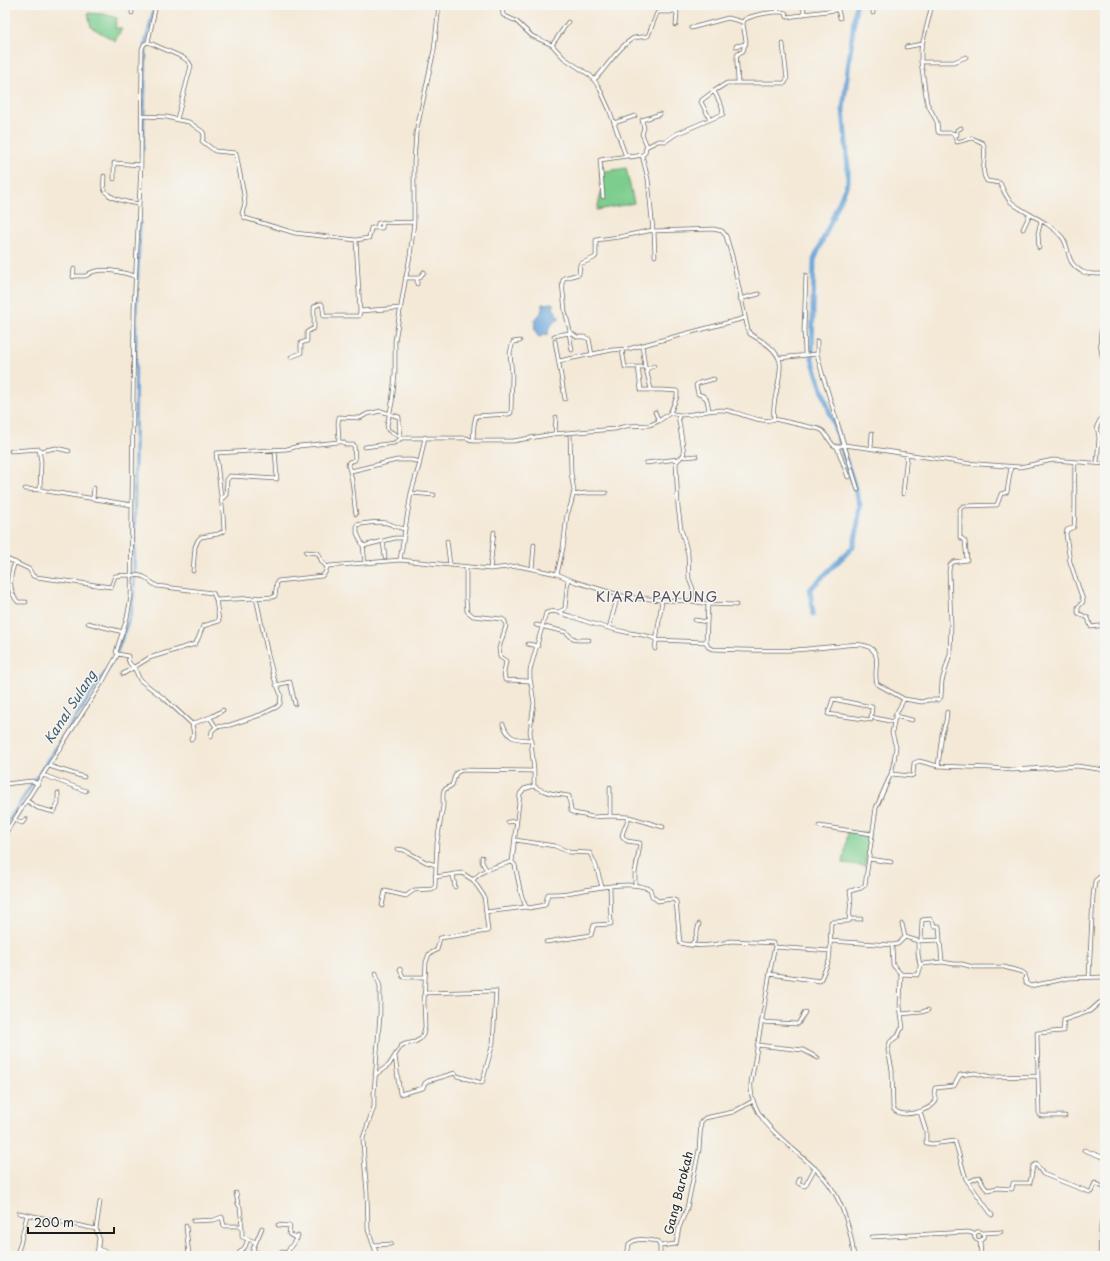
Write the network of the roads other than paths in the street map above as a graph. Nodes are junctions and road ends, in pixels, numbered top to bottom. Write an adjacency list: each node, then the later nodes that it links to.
1 (132, 5): 12 (street)
2 (156, 5): 20 (street)
3 (438, 5): 50 (street)
4 (502, 5): 24 (street)
5 (672, 5): 10 (street)
6 (776, 5): 11 (street)
7 (803, 5): 14 (street)
8 (873, 5): 13 (street)
9 (932, 5): 23 (street)
10 (672, 10): 18 (street); 29 (street)
11 (778, 12): 14 (street); 17 (street)
12 (132, 13)
13 (873, 13)
14 (803, 14): 15 (street)
15 (840, 18)
16 (568, 22): 24 (street)
17 (743, 22): 19 (street); 21 (street)
18 (676, 25)
19 (691, 28)
20 (146, 43): 33 (street); 36 (street)
21 (746, 44): 25 (street); 30 (street)
22 (783, 44): 30 (street)
23 (922, 44): 26 (street); 28 (street)
24 (552, 45): 29 (street)
25 (736, 46)
26 (906, 47)
27 (966, 57): 28 (street)
28 (921, 62): 39 (street)
29 (594, 80): 37 (street)
30 (738, 82): 31 (street)
31 (714, 91): 35 (street); 35 (street)
32 (660, 114): 40 (street)
33 (143, 116): 36 (street); 43 (street)
34 (635, 116): 37 (street)
35 (710, 119): 40 (street)
36 (178, 120): 53 (street)
37 (614, 123): 42 (street)
38 (961, 128): 39 (street)
39 (953, 133): 48 (street)
40 (648, 146): 41 (street)
41 (642, 155): 42 (street); 52 (street)
42 (627, 156): 46 (street)
43 (141, 165): 45 (street); 47 (street)
44 (104, 176): 47 (street)
45 (114, 179)
46 (603, 197)
47 (139, 204): 61 (street)
48 (1030, 214): 49 (street); 51 (street)
49 (1041, 221): 54 (street); 60 (street)
50 (414, 222): 53 (street); 62 (street)
51 (1023, 229)
52 (653, 230): 56 (street); 66 (street); 71 (street)
53 (356, 240): 68 (street)
54 (1040, 248)
55 (1104, 254): 60 (street)
56 (655, 256)
57 (74, 269): 61 (street)
58 (424, 272): 63 (street)
59 (806, 274): 79 (street)
60 (1104, 274)
61 (135, 276): 141 (street)
62 (405, 278): 63 (street); 67 (street)
63 (417, 278): 64 (street)
64 (417, 284)
65 (759, 294): 66 (street)
66 (740, 299): 69 (street)
67 (400, 308): 68 (street); 96 (street)
68 (360, 310): 82 (street)
69 (745, 318): 76 (street); 83 (street)
70 (1105, 325): 88 (street)
71 (570, 332): 72 (street); 77 (street); 81 (street)
72 (554, 336)
73 (520, 341): 108 (street)
74 (817, 341): 80 (street)
75 (555, 342): 84 (street)
76 (642, 345): 78 (street); 87 (street)
77 (572, 350)
78 (622, 350): 81 (street); 86 (street)
79 (805, 354): 80 (street); 83 (street)
80 (817, 354): 110 (street)
81 (592, 355): 84 (street)
82 (291, 357)
83 (779, 358): 99 (street)
84 (559, 362): 91 (street)
85 (654, 366): 87 (street)
86 (638, 367): 87 (street); 90 (street)
87 (646, 368): 90 (street)
88 (1105, 368)
89 (714, 379): 92 (street)
90 (651, 389): 95 (street)
91 (565, 399)
92 (709, 411): 97 (street); 99 (street)
93 (1105, 411): 106 (street)
94 (655, 412): 100 (street)
95 (670, 413): 97 (street); 100 (street)
96 (389, 414): 104 (street); 104 (street); 109 (street)
97 (678, 416): 119 (street)
98 (556, 417): 103 (street)
99 (774, 419): 111 (street)
100 (659, 421): 101 (street)
101 (570, 433): 103 (street); 138 (street)
102 (872, 433): 113 (street)
103 (555, 434): 108 (street)
104 (401, 437): 105 (street); 112 (street)
105 (425, 437): 108 (street); 122 (street)
106 (1099, 438): 107 (street); 125 (street)
107 (1105, 438)
108 (473, 441)
109 (339, 442): 114 (street); 128 (street)
110 (843, 445): 111 (street); 113 (street); 133 (street)
111 (837, 446): 129 (street)
112 (365, 447)
113 (870, 448): 118 (street)
114 (275, 449): 139 (street); 139 (street)
115 (11, 450): 116 (street)
116 (40, 450): 117 (street); 132 (street)
117 (69, 451)
118 (907, 454): 127 (street); 136 (street)
119 (683, 456): 120 (street); 121 (street)
120 (696, 456)
121 (678, 459): 123 (street); 169 (street)
122 (420, 462): 128 (street); 134 (street)
123 (646, 463)
124 (1075, 463): 125 (street); 127 (street); 178 (street)
125 (1097, 463): 126 (street)
126 (1105, 464)
127 (1011, 467): 193 (street)
128 (351, 471): 142 (street)
129 (848, 477)
130 (94, 488): 140 (street)
131 (25, 489): 132 (street)
132 (40, 490): 140 (street)
133 (858, 490)
134 (411, 493): 137 (street); 143 (street)
135 (606, 493): 138 (street)
136 (903, 494)
137 (434, 495)
138 (573, 495): 162 (street)
139 (221, 496): 161 (street)
140 (93, 498): 141 (street)
141 (132, 505): 163 (street)
142 (356, 514)
143 (405, 529): 145 (street); 149 (street)
144 (494, 532): 159 (street)
145 (404, 538): 146 (street); 153 (street)
146 (383, 541): 149 (street); 152 (street)
147 (447, 541): 156 (street)
148 (534, 545): 160 (street)
149 (363, 546): 155 (street)
150 (306, 552): 157 (street)
151 (5, 558): 154 (street)
152 (385, 560): 153 (street); 155 (street)
153 (400, 560): 156 (street)
154 (15, 562): 163 (street); 170 (street)
155 (365, 563): 157 (street)
156 (450, 566): 158 (street)
157 (327, 567): 166 (street)
158 (466, 567): 159 (street); 191 (street)
159 (490, 569): 160 (street)
160 (532, 569): 162 (street)
161 (193, 571)
162 (557, 574): 164 (street)
163 (134, 575): 167 (street); 181 (street)
164 (568, 579): 165 (street); 173 (street)
165 (618, 595): 168 (street); 180 (street)
166 (256, 597): 167 (street); 192 (street)
167 (216, 600): 189 (street)
168 (662, 600): 169 (street); 183 (street)
169 (692, 601): 171 (street)
170 (26, 602)
171 (708, 604): 172 (street); 175 (street)
172 (736, 605)
173 (558, 612): 179 (street); 180 (street)
174 (695, 620): 175 (street)
175 (707, 622): 184 (street)
176 (88, 623): 181 (street)
177 (536, 625): 179 (street)
178 (1105, 625)
179 (542, 627): 182 (street); 186 (street)
180 (609, 628): 183 (street)
181 (123, 632): 188 (street)
182 (589, 640)
183 (657, 640): 184 (street); 187 (street)
184 (706, 642): 193 (street)
185 (528, 644): 186 (street)
186 (538, 646): 191 (street)
187 (655, 649)
188 (117, 654): 189 (street); 208 (street)
189 (134, 667): 190 (street); 202 (street)
190 (123, 674)
191 (530, 681): 207 (street)
192 (276, 685): 194 (street); 204 (street)
193 (904, 699): 197 (street)
194 (295, 704)
195 (223, 710): 199 (street)
196 (947, 712): 209 (street)
197 (895, 716): 200 (street); 201 (street)
198 (871, 717): 198 (street); 201 (street)
199 (210, 718): 202 (street); 204 (street)
200 (912, 720)
201 (894, 722): 212 (street)
202 (192, 724): 206 (street)
203 (503, 724): 207 (street)
204 (216, 727): 205 (street)
205 (212, 738)
206 (191, 739)
207 (530, 740): 211 (street)
208 (49, 766): 213 (street); 214 (street)
209 (938, 766): 210 (street); 212 (street)
210 (1105, 770)
211 (534, 772): 217 (street); 240 (street)
212 (891, 774): 232 (street)
213 (43, 775): 215 (street); 219 (street)
214 (84, 777)
215 (37, 783): 216 (street); 221 (street)
216 (5, 784)
217 (534, 786): 222 (street); 226 (street)
218 (610, 787): 222 (street)
219 (86, 791)
220 (58, 793): 221 (street)
221 (27, 801): 225 (street)
222 (610, 816): 223 (street)
223 (629, 817): 229 (street); 245 (street)
224 (26, 819): 225 (street)
225 (15, 820): 230 (street)
226 (516, 821): 227 (street); 233 (street)
227 (508, 822)
228 (819, 826): 232 (street)
229 (664, 827)
230 (6, 830): 231 (street)
231 (5, 834)
232 (872, 834): 237 (street)
233 (515, 840): 238 (street); 246 (street)
234 (1105, 848): 272 (street)
235 (397, 849): 240 (street)
236 (482, 856): 241 (street)
237 (869, 859): 239 (street); 252 (street)
238 (512, 862): 241 (street); 250 (street)
239 (891, 862)
240 (436, 865): 243 (street)
241 (486, 869): 244 (street)
242 (453, 874): 243 (street); 244 (street); 248 (street)
243 (435, 877): 249 (street)
244 (473, 880): 251 (street)
245 (635, 885): 247 (street); 262 (street)
246 (602, 887): 247 (street); 250 (street)
247 (610, 887): 260 (street)
248 (455, 888)
249 (382, 906)
250 (526, 907): 251 (street)
251 (486, 912): 271 (street)
252 (849, 919): 253 (street); 258 (street)
253 (861, 920)
254 (699, 924): 262 (street)
255 (902, 924): 256 (street)
256 (905, 937): 259 (street); 261 (street)
257 (940, 940): 259 (street); 259 (street); 265 (street)
258 (830, 941): 261 (street); 264 (street)
259 (919, 941): 266 (street)
260 (546, 942)
261 (892, 944): 270 (street)
262 (691, 945): 263 (street)
263 (774, 947): 264 (street); 269 (street)
264 (830, 951): 274 (street)
265 (942, 962): 266 (street); 272 (street)
266 (920, 965): 270 (street)
267 (400, 969): 271 (street)
268 (376, 973): 285 (street)
269 (770, 974): 274 (street); 281 (street)
270 (901, 974): 280 (street)
271 (425, 977): 276 (street)
272 (1089, 977): 273 (street)
273 (1105, 977)
274 (820, 981): 275 (street)
275 (818, 985)
276 (424, 993): 283 (street); 283 (street)
277 (1105, 1001): 286 (street)
278 (928, 1010): 280 (street)
279 (804, 1012): 281 (street)
280 (901, 1014): 288 (street)
281 (761, 1022): 282 (street)
282 (757, 1045): 284 (street); 287 (street)
283 (395, 1056): 285 (street)
284 (818, 1058)
285 (375, 1075): 316 (street)
286 (1038, 1076): 288 (street); 289 (street)
287 (753, 1101): 292 (street); 317 (street, Gang Barokah)
288 (920, 1112): 294 (street)
289 (1065, 1116)
290 (1084, 1150): 291 (street)
291 (1105, 1158)
292 (815, 1168): 293 (street); 333 (street)
293 (800, 1178)
294 (968, 1182): 295 (street); 300 (street)
295 (1105, 1188)
296 (236, 1193): 305 (street)
297 (100, 1202): 307 (street)
298 (1105, 1207): 335 (street)
299 (19, 1213): 301 (street)
300 (992, 1214)
301 (27, 1215): 307 (street); 322 (street)
302 (193, 1221): 305 (street)
303 (278, 1225): 321 (street)
304 (186, 1226): 325 (street)
305 (242, 1226): 312 (street)
306 (262, 1228): 314 (street)
307 (96, 1229): 318 (street)
308 (1001, 1232): 309 (street)
309 (983, 1233): 310 (street); 313 (street)
310 (975, 1234): 311 (street); 313 (street)
311 (872, 1237)
312 (249, 1239): 314 (street); 326 (street)
313 (980, 1240): 334 (street)
314 (256, 1242): 319 (street)
315 (391, 1244): 316 (street)
316 (373, 1245): 330 (street)
317 (660, 1246): 331 (street); 332 (street)
318 (98, 1249): 323 (street); 324 (street)
319 (254, 1250): 320 (street); 327 (street)
320 (257, 1254): 328 (street)
321 (286, 1254): 329 (street)
322 (16, 1256)
323 (97, 1256)
324 (114, 1256)
325 (189, 1256)
326 (236, 1256)
327 (248, 1256)
328 (268, 1256)
329 (276, 1256)
330 (376, 1256)
331 (627, 1256)
332 (660, 1256)
333 (854, 1256)
334 (980, 1256)
335 (1100, 1256)

